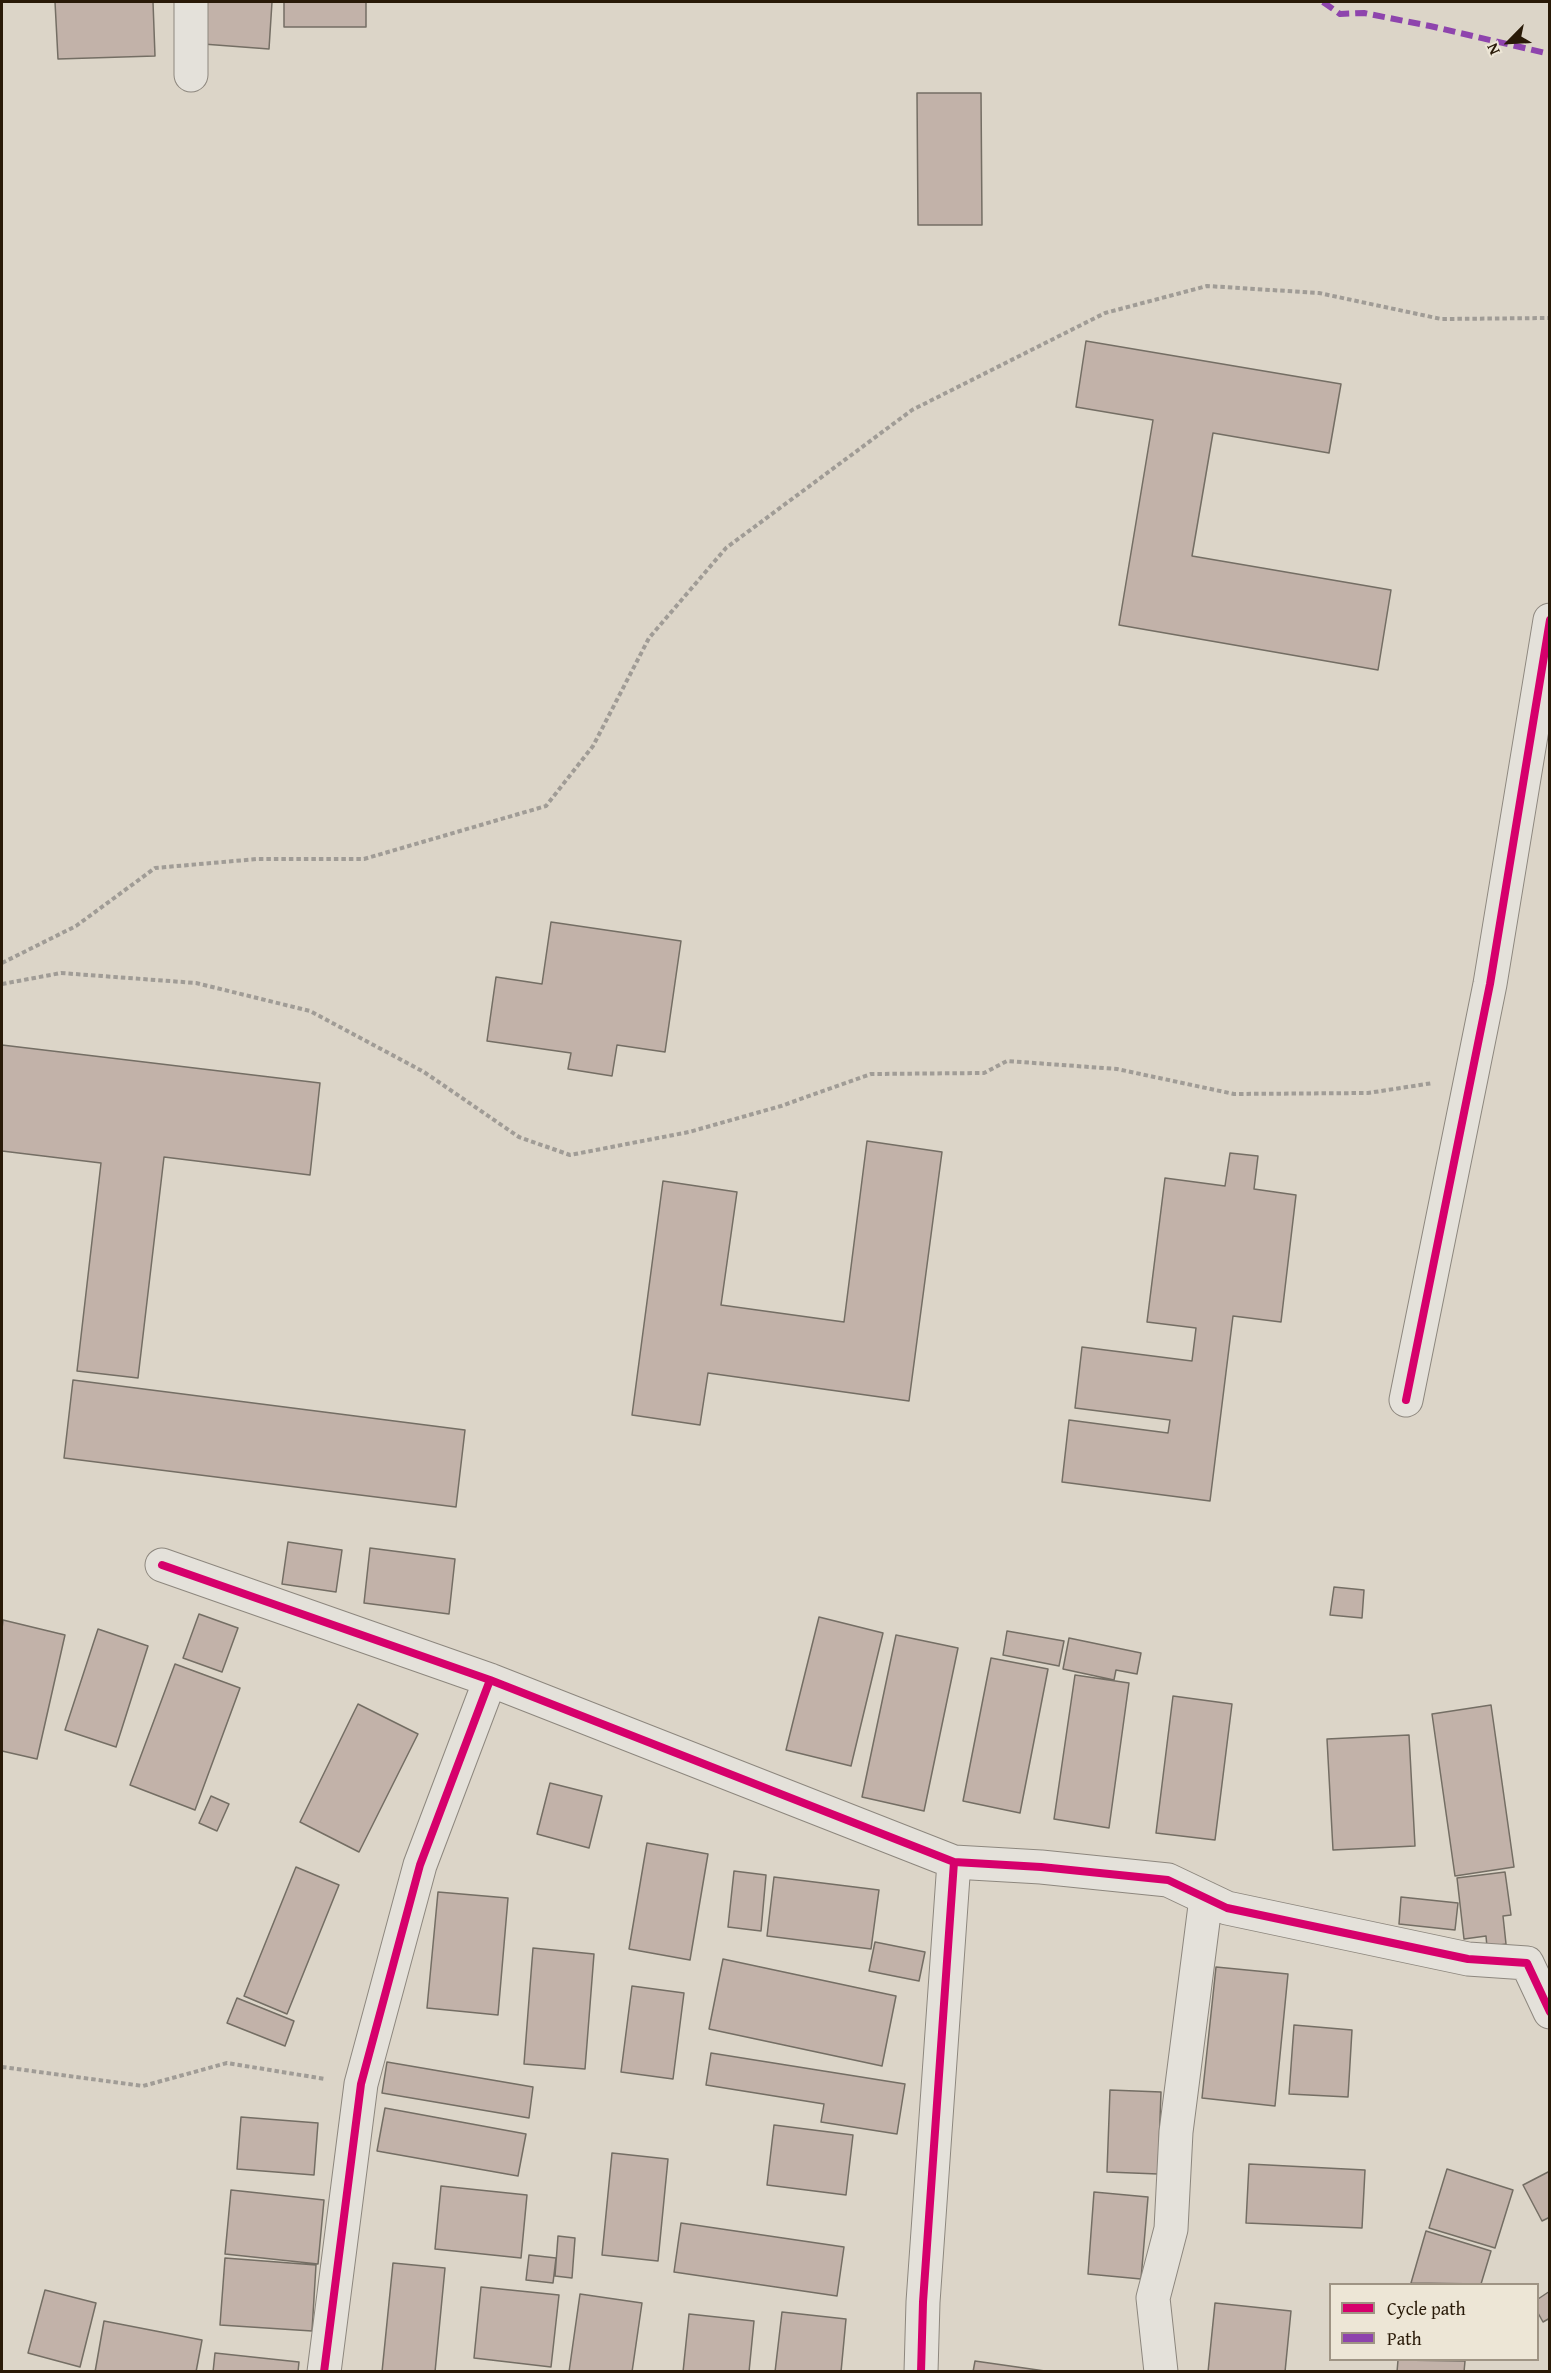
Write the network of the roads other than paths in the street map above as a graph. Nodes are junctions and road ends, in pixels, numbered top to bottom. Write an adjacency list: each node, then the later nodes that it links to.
1 (191, 2): 2 (street)
2 (191, 75)
3 (1550, 620): 4 (street)
4 (1406, 1400)
5 (162, 1565): 6 (street)
6 (490, 1680): 7 (street); 10 (street)
7 (954, 1862): 8 (street); 11 (street)
8 (1206, 1898): 9 (street); 12 (street)
9 (1550, 2012)
10 (324, 2372)
11 (921, 2372)
12 (1161, 2372)

